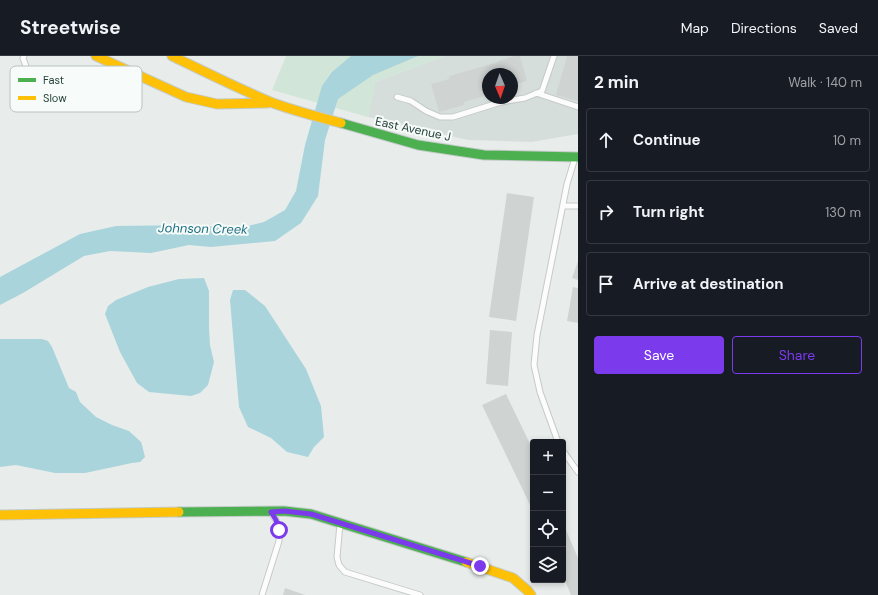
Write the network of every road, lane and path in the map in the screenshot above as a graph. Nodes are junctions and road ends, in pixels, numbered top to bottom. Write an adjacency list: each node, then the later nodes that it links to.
1 (24, 56): 5 (lane)
2 (96, 56): 6 (street, East Avenue J)
3 (172, 56): 10 (street, East Avenue J)
4 (553, 56): 8 (lane)
5 (26, 66)
6 (116, 66)
7 (142, 78): 10 (street, East Avenue J)
8 (536, 93): 9 (lane); 11 (lane)
9 (397, 98)
10 (274, 103): 12 (street, East Avenue J)
11 (578, 107)
12 (577, 157): 13 (lane)
13 (563, 206): 14 (lane); 15 (lane)
14 (578, 206)
15 (557, 439)
16 (566, 455): 17 (lane)
17 (578, 472)
18 (271, 512): 19 (street); 20 (street); 21 (lane)
19 (0, 515)
20 (340, 523): 22 (lane); 23 (street)
21 (262, 595)
22 (420, 595)
23 (531, 595)

